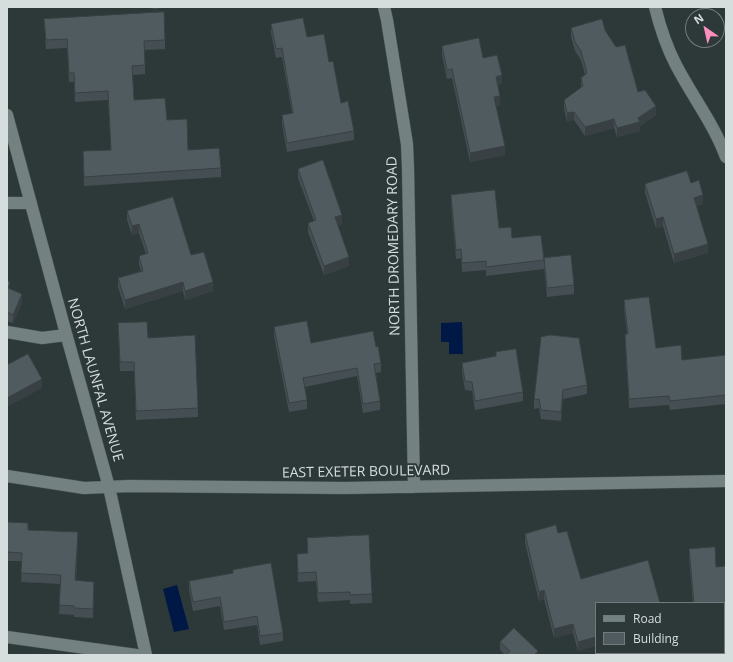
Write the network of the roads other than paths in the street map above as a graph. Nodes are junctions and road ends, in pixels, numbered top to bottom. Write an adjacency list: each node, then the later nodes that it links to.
1 (384, 7): 12 (street, NORTH DROMEDARY ROAD)
2 (654, 7): 4 (street)
3 (7, 115): 6 (street, NORTH LAUNFAL AVENUE)
4 (726, 157)
5 (7, 203): 6 (street)
6 (31, 203): 8 (street, NORTH LAUNFAL AVENUE)
7 (7, 332): 8 (street)
8 (66, 336): 11 (street, NORTH LAUNFAL AVENUE)
9 (7, 476): 11 (street, EAST EXETER BOULEVARD)
10 (726, 481): 12 (street, EAST EXETER BOULEVARD)
11 (109, 487): 12 (street, EAST EXETER BOULEVARD); 15 (street, NORTH LAUNFAL AVENUE)
12 (414, 487)
13 (7, 637): 14 (street)
14 (136, 655)
15 (146, 655)

